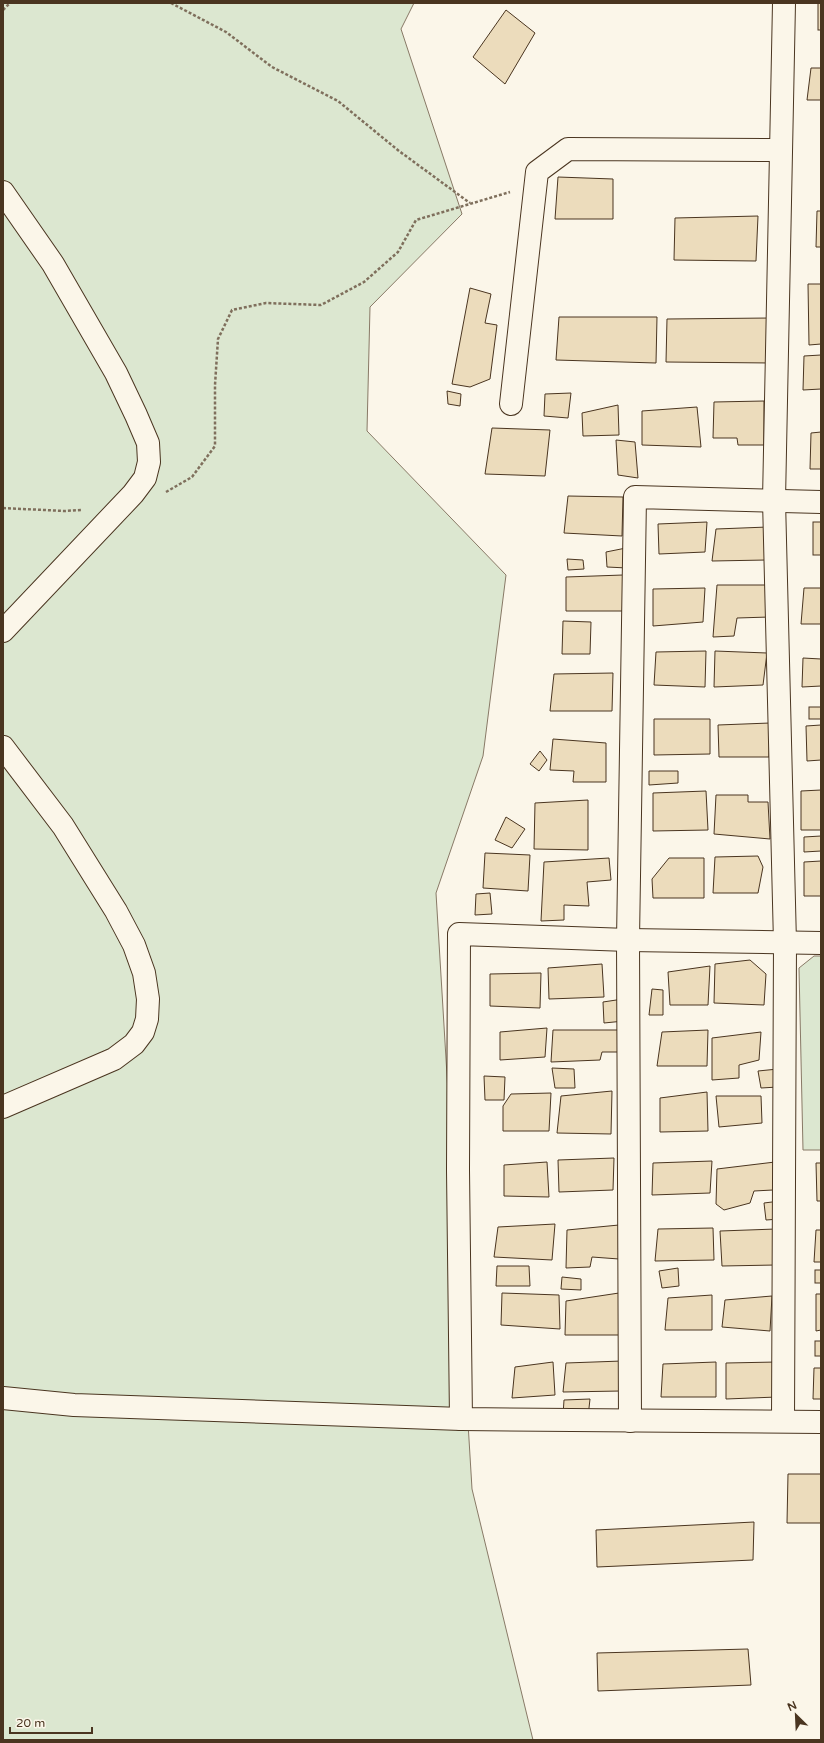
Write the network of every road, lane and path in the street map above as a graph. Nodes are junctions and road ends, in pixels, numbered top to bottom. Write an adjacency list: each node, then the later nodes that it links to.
1 (10, 3): 4 (path)
2 (171, 3): 8 (path)
3 (784, 3): 5 (street)
4 (3, 10)
5 (780, 150): 6 (street); 11 (street)
6 (535, 185): 8 (path); 9 (street)
7 (3, 192): 14 (street)
8 (470, 204): 10 (path)
9 (511, 404)
10 (164, 493)
11 (774, 500): 12 (street); 17 (street); 18 (street)
12 (821, 502)
13 (3, 508): 14 (path)
14 (121, 508): 15 (street)
15 (3, 631)
16 (3, 747): 20 (street)
17 (628, 940): 18 (street); 22 (street); 23 (street)
18 (785, 943): 19 (street); 24 (street)
19 (821, 943)
20 (3, 1107)
21 (3, 1398): 22 (street)
22 (461, 1419): 23 (street)
23 (630, 1421): 24 (street)
24 (783, 1421): 25 (street)
25 (821, 1422)

